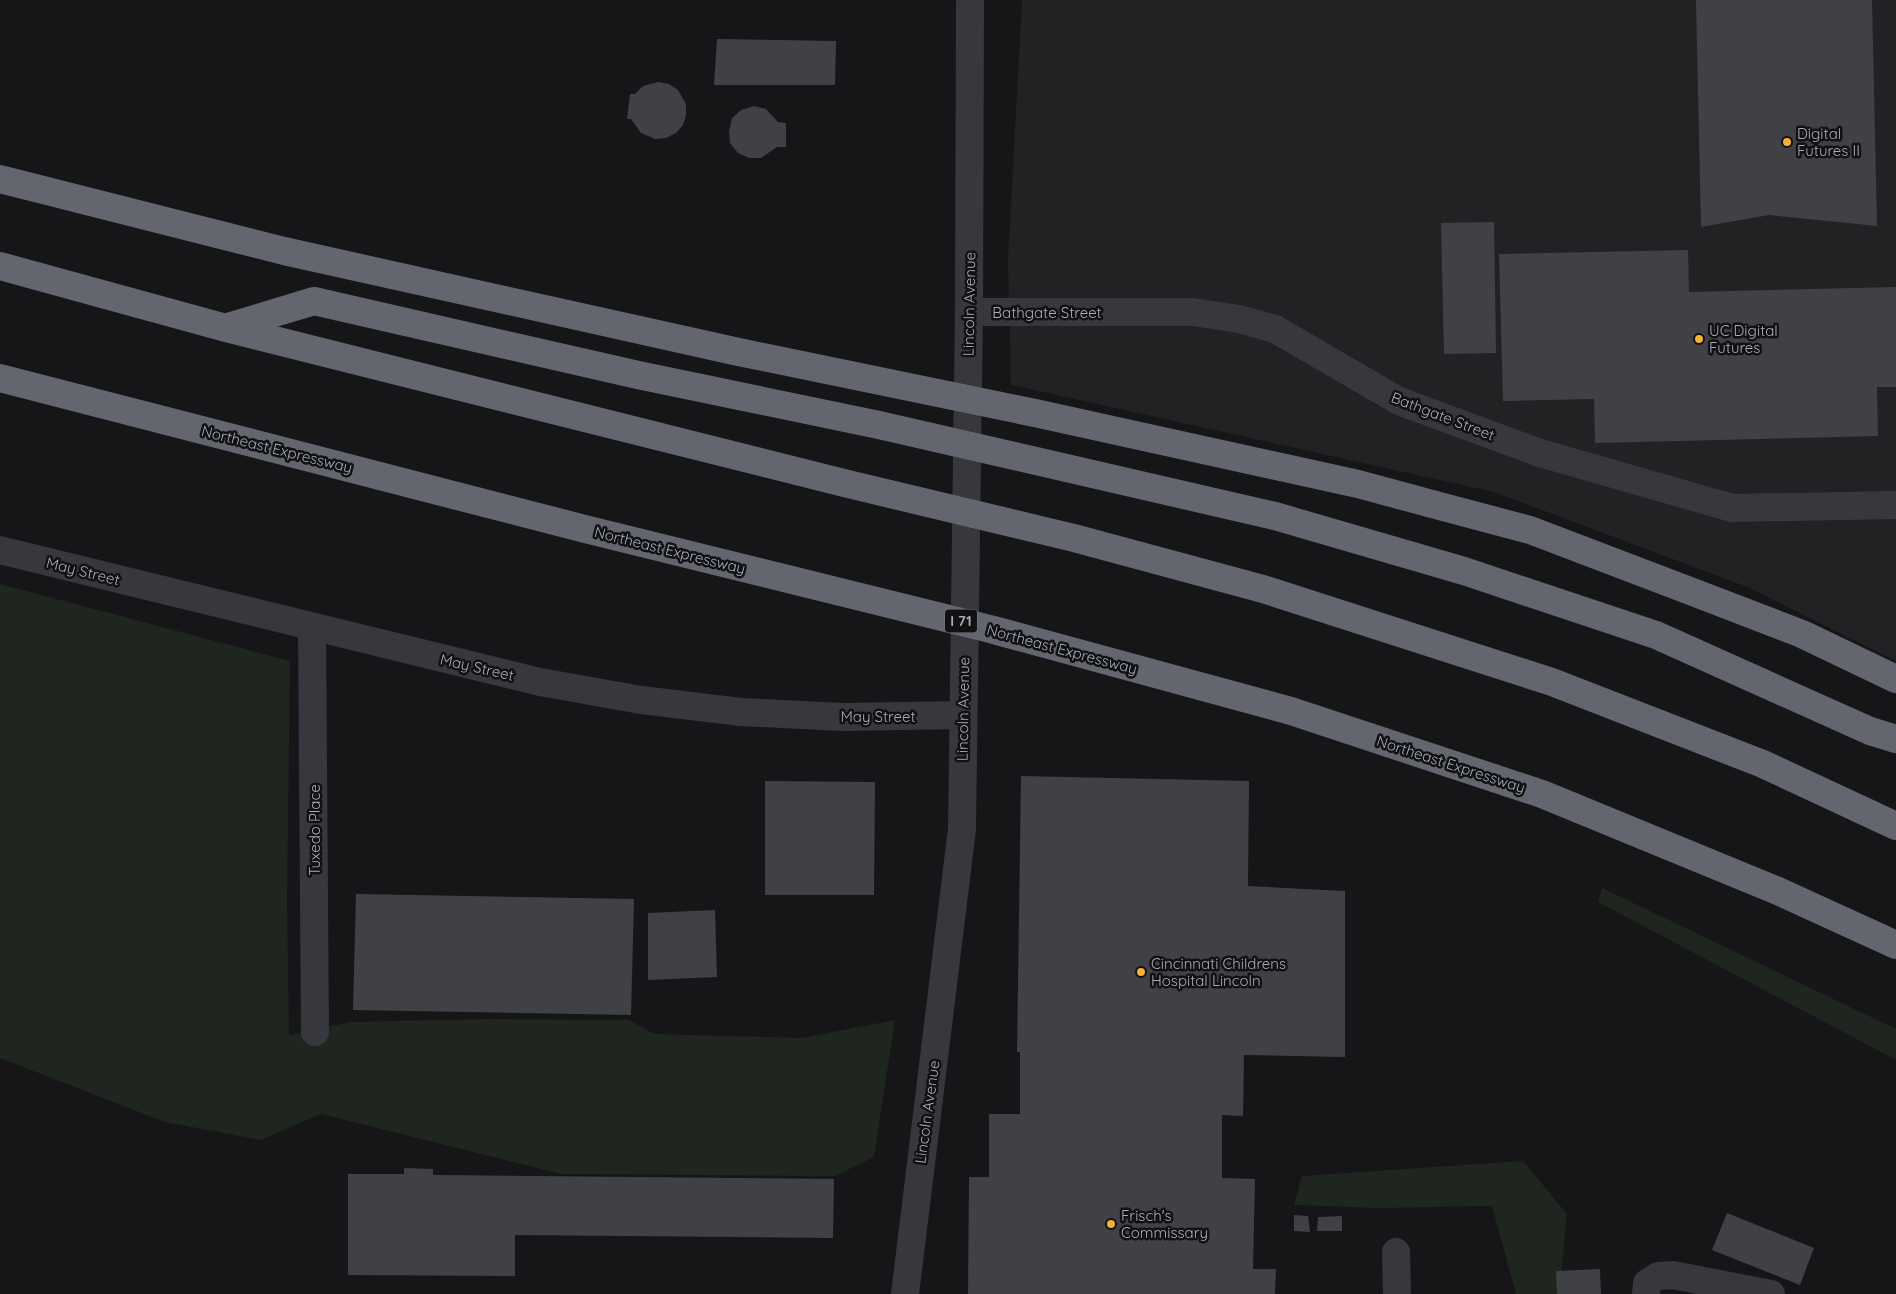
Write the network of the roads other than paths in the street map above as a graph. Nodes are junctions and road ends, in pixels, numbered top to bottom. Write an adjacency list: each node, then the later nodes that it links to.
1 (970, 0): 4 (street, Lincoln Avenue)
2 (0, 179): 10 (highway)
3 (0, 266): 5 (highway)
4 (969, 312): 7 (street, Bathgate Street); 11 (street, Lincoln Avenue)
5 (226, 328): 12 (highway); 13 (highway)
6 (0, 378): 14 (highway, Northeast Expressway / I 71)
7 (1896, 505)
8 (0, 550): 9 (street, May Street)
9 (312, 628): 11 (street, May Street); 15 (street, Tuxedo Place)
10 (1896, 679)
11 (964, 703): 17 (street, Lincoln Avenue)
12 (1896, 739)
13 (1896, 826)
14 (1896, 945)
15 (315, 1032)
16 (1396, 1252): 18 (street)
17 (905, 1294)
18 (1397, 1294)
19 (1646, 1294): 20 (street)
20 (1771, 1294)

